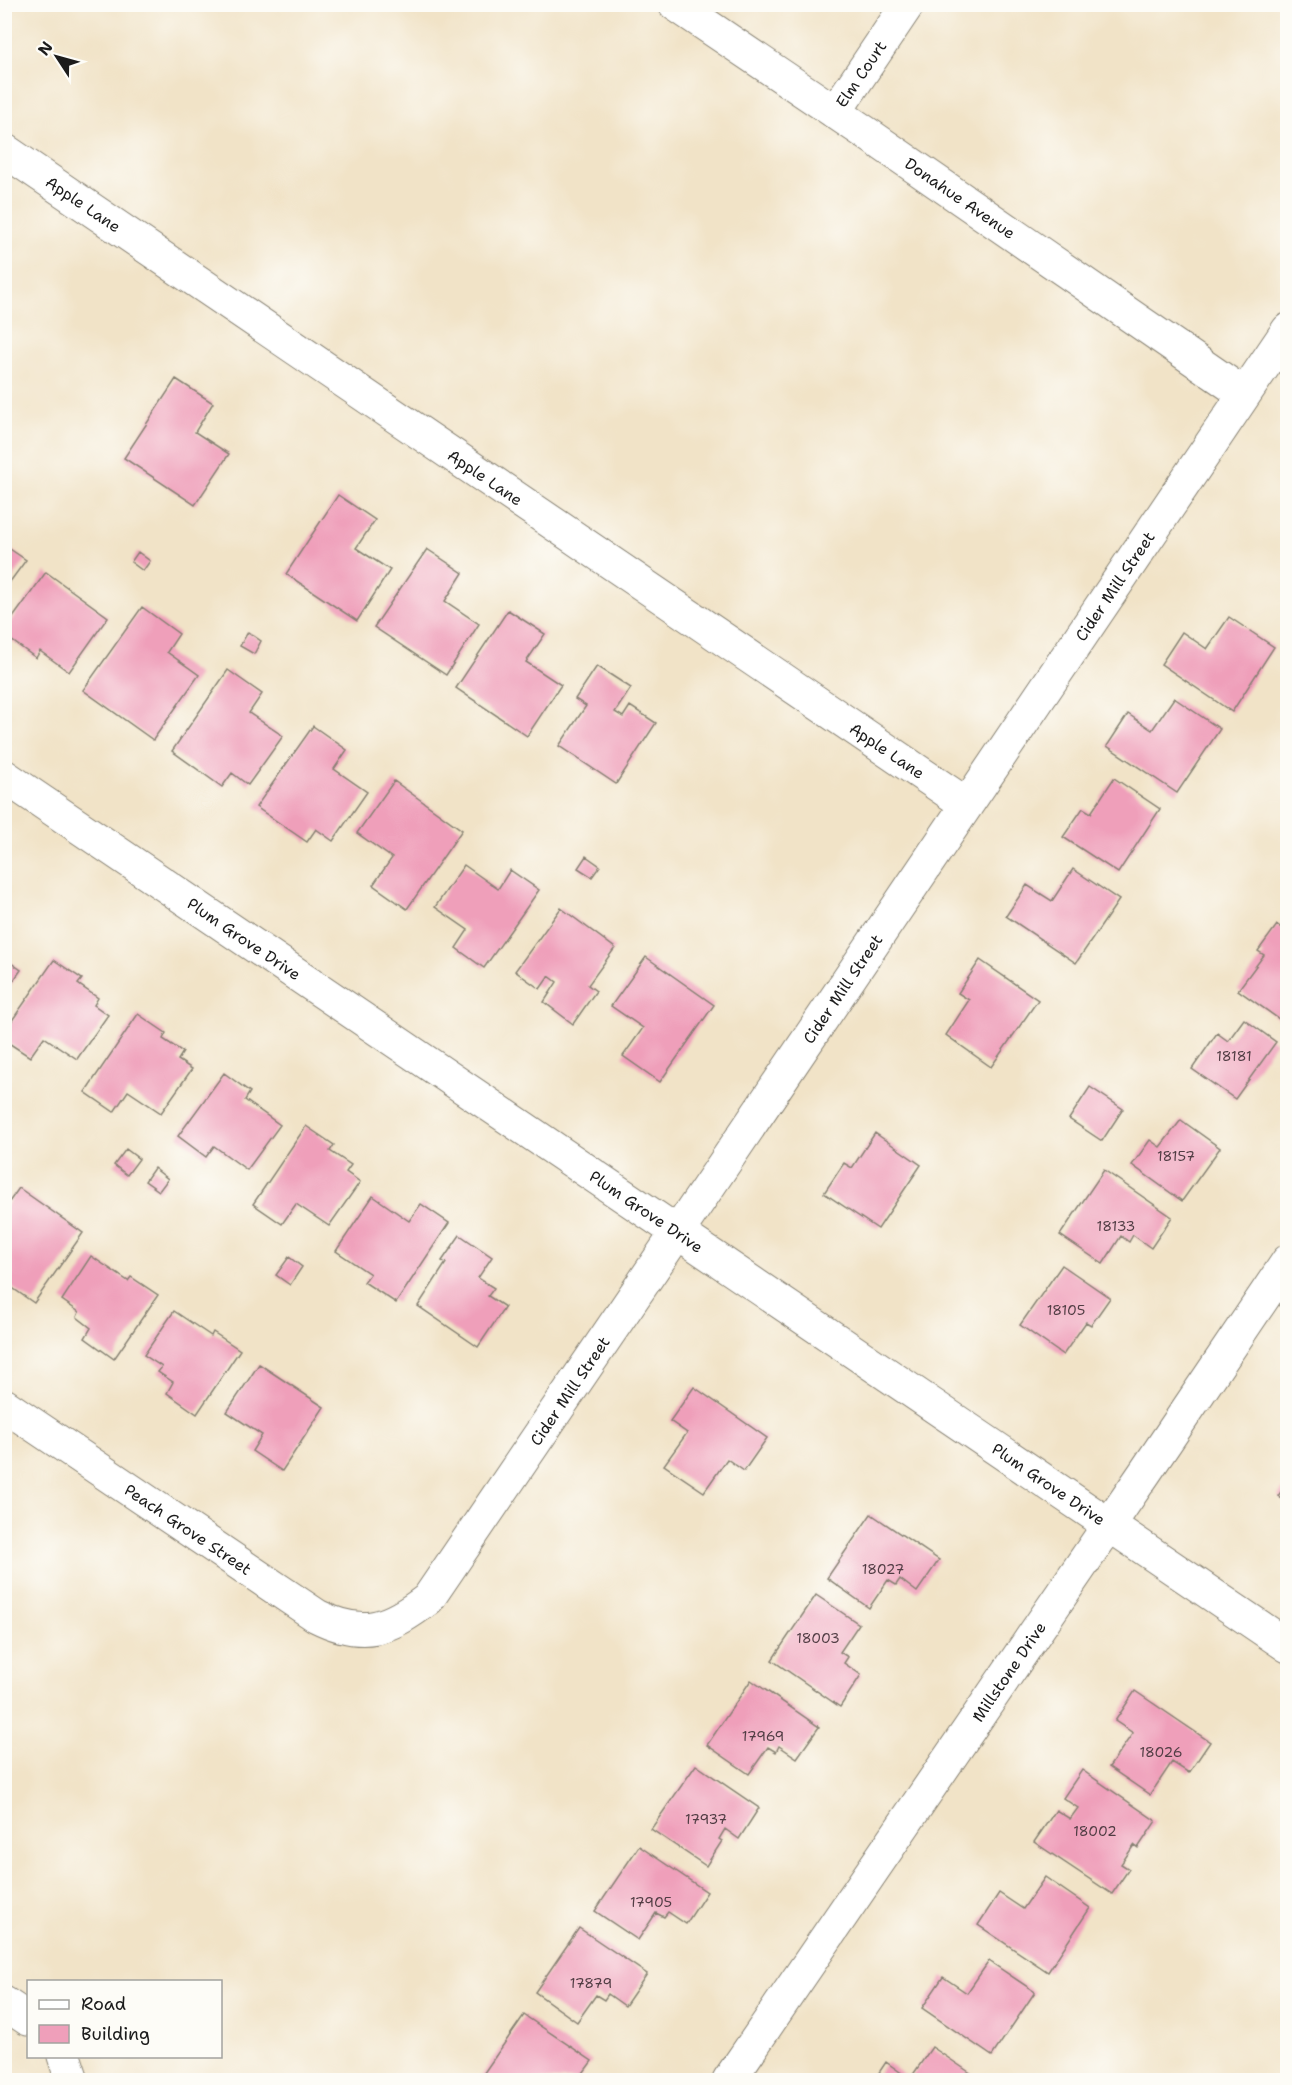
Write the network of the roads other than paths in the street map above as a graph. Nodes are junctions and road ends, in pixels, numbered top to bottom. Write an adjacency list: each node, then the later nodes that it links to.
1 (675, 4): 3 (street, Donahue Avenue)
2 (908, 4): 3 (street, Elm Court)
3 (835, 112): 6 (street, Donahue Avenue)
4 (4, 150): 8 (street, Apple Lane)
5 (1287, 330): 6 (street, Cider Mill Street)
6 (1244, 394): 8 (street, Cider Mill Street)
7 (4, 776): 9 (street, Plum Grove Drive)
8 (966, 804): 9 (street, Cider Mill Street)
9 (677, 1233): 12 (street, Plum Grove Drive); 13 (street, Cider Mill Street)
10 (1287, 1261): 12 (street, Millstone Drive)
11 (4, 1405): 13 (street, Peach Grove Street)
12 (1109, 1525): 14 (street, Plum Grove Drive); 19 (street, Millstone Drive)
13 (379, 1627)
14 (1287, 1646)
15 (4, 2003): 16 (street)
16 (27, 2018)
17 (65, 2058): 18 (street)
18 (72, 2080)
19 (729, 2080)

